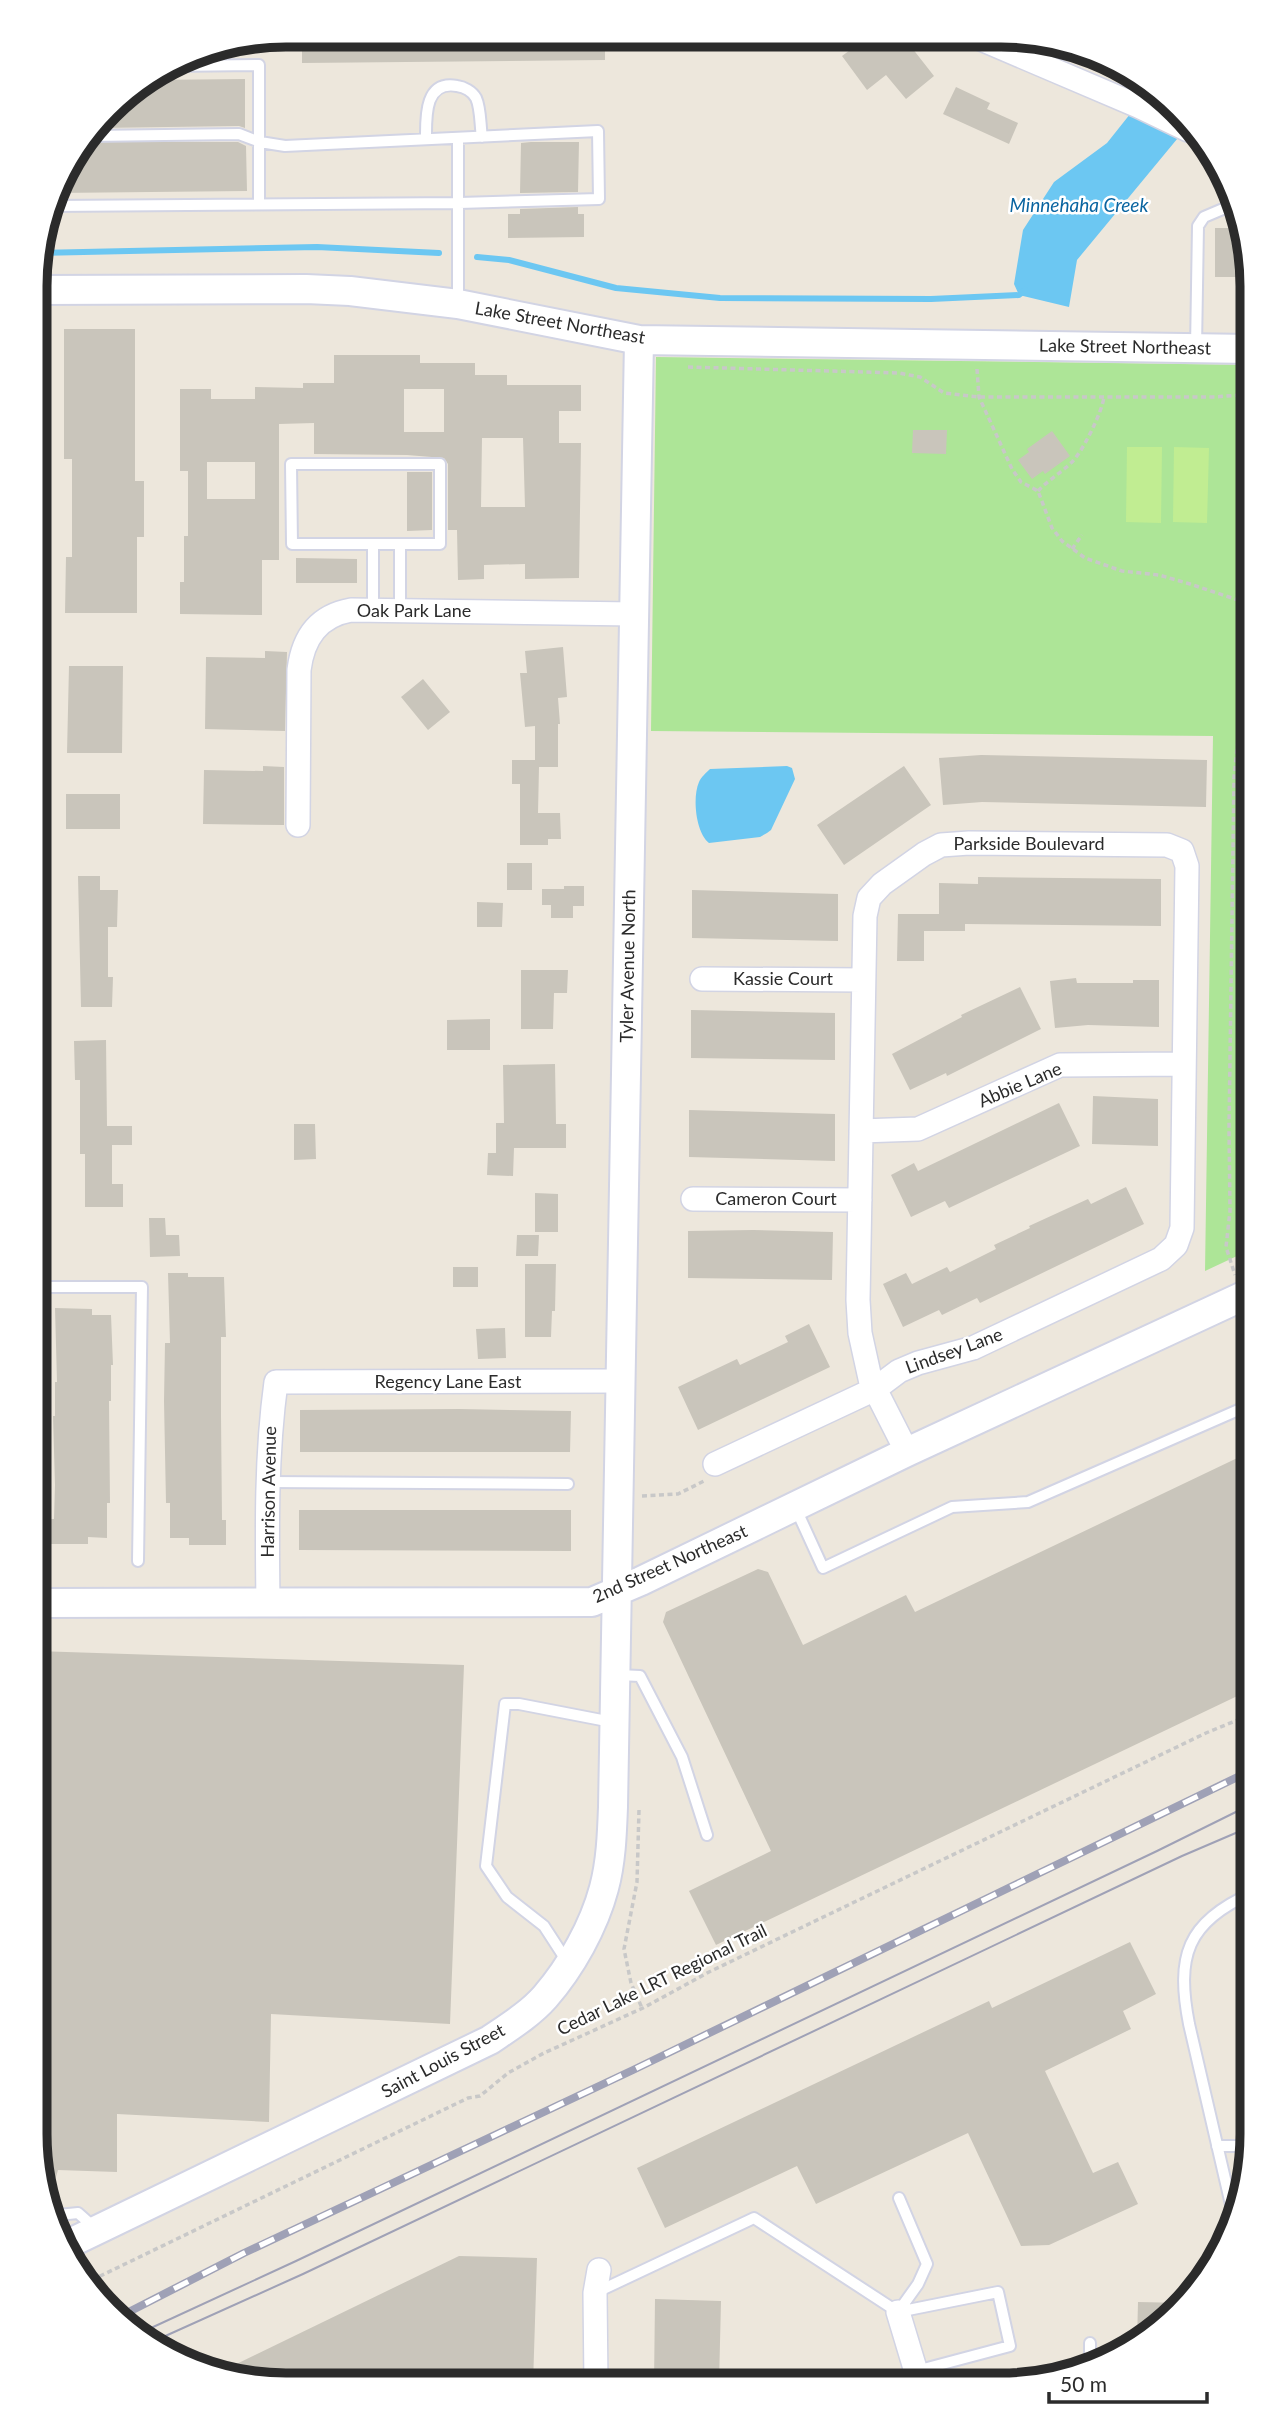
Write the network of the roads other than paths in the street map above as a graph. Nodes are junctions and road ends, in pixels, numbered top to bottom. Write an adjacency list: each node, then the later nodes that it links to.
1 (1000, 47): 3 (street)
2 (193, 66): 8 (lane)
3 (1179, 126)
4 (100, 136): 8 (lane)
5 (482, 137): 6 (lane); 7 (lane); 9 (lane)
6 (458, 138): 7 (lane); 9 (lane)
7 (426, 139): 8 (lane)
8 (260, 142): 10 (lane)
9 (459, 202): 10 (lane); 14 (lane)
10 (259, 203): 11 (lane)
11 (61, 206)
12 (1226, 207): 16 (lane)
13 (47, 290): 14 (street, Lake Street Northeast)
14 (458, 304): 15 (street, Lake Street Northeast)
15 (639, 340): 16 (street, Lake Street Northeast); 22 (street, Tyler Avenue North)
16 (1196, 348): 17 (street, Lake Street Northeast)
17 (1240, 349)
18 (373, 544): 19 (lane); 19 (lane); 20 (lane)
19 (400, 544): 21 (lane)
20 (373, 610): 21 (street, Oak Park Lane); 23 (street, Oak Park Lane)
21 (400, 610): 22 (street, Oak Park Lane)
22 (634, 614): 33 (street, Tyler Avenue North)
23 (298, 825)
24 (702, 979): 25 (street, Kassie Court)
25 (863, 980): 26 (street, Parkside Boulevard); 27 (street, Parkside Boulevard)
26 (1184, 1064): 27 (street, Abbie Lane); 30 (street, Parkside Boulevard)
27 (861, 1131): 29 (street, Parkside Boulevard)
28 (693, 1199): 29 (street, Cameron Court)
29 (859, 1200): 35 (street, Parkside Boulevard)
30 (1182, 1228): 35 (street, Lindsey Lane)
31 (47, 1287): 42 (lane)
32 (1239, 1306): 37 (street, 2nd Street Northeast)
33 (621, 1381): 34 (street, Regency Lane East); 43 (street, Tyler Avenue North)
34 (276, 1382): 39 (street, Harrison Avenue)
35 (875, 1390): 37 (street, Parkside Boulevard); 38 (street, Lindsey Lane)
36 (1239, 1410): 41 (lane)
37 (907, 1452): 41 (street, 2nd Street Northeast)
38 (715, 1464)
39 (267, 1482): 40 (lane); 45 (street, Harrison Avenue)
40 (568, 1483)
41 (795, 1506): 43 (street, 2nd Street Northeast)
42 (138, 1561)
43 (617, 1592): 45 (street, 2nd Street Northeast); 46 (street, Saint Louis Street)
44 (47, 1603): 45 (street, 2nd Street Northeast)
45 (268, 1603)
46 (615, 1675): 47 (street, Saint Louis Street); 48 (lane)
47 (615, 1722): 50 (street, Saint Louis Street); 50 (lane)
48 (707, 1835)
49 (1239, 1898): 51 (lane)
50 (569, 1965): 56 (street, Saint Louis Street)
51 (1217, 2146): 52 (lane); 54 (lane)
52 (1239, 2146)
53 (898, 2198): 60 (lane)
54 (1230, 2200)
55 (61, 2214): 56 (lane)
56 (97, 2230): 57 (street, Saint Louis Street)
57 (73, 2242)
58 (599, 2270): 59 (street)
59 (595, 2293): 60 (lane); 63 (street)
60 (898, 2312): 64 (street); 65 (lane)
61 (1090, 2343): 62 (lane)
62 (1090, 2356)
63 (596, 2373)
64 (916, 2373)
65 (932, 2373)

